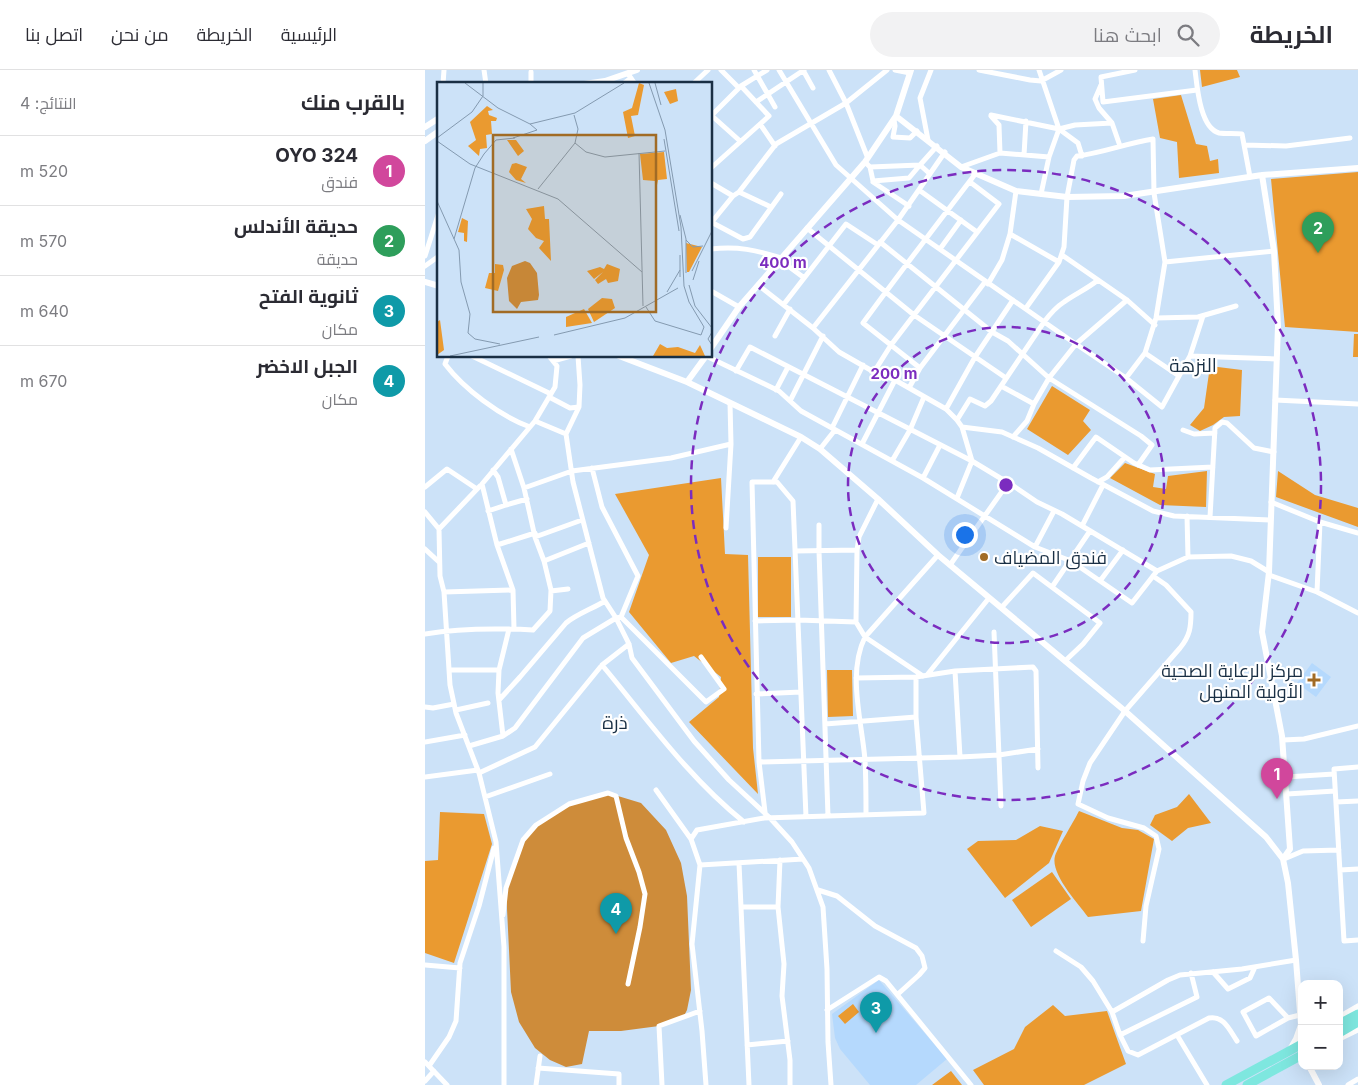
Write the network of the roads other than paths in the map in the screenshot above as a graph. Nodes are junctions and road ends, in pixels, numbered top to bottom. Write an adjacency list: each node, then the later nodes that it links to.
1 (637, 70): 19 (street)
2 (708, 70): 26 (street)
3 (721, 70): 29 (street)
4 (753, 70): 20 (street)
5 (767, 70): 20 (street)
6 (779, 70): 27 (street)
7 (804, 70): 27 (street); 30 (street)
8 (829, 70): 34 (street)
9 (887, 70): 34 (street)
10 (895, 70): 17 (street)
11 (931, 70): 49 (street)
12 (979, 70): 21 (street)
13 (1039, 70): 21 (street)
14 (1061, 70): 21 (street)
15 (1135, 70): 28 (street)
16 (1195, 70): 31 (street)
17 (911, 71): 38 (street)
18 (531, 72): 22 (street)
19 (629, 76): 23 (street); 24 (street); 25 (street)
20 (757, 76): 29 (street); 32 (street)
21 (1041, 80): 45 (street)
22 (532, 82)
23 (598, 82)
24 (624, 82)
25 (634, 82)
26 (695, 82)
27 (787, 83): 32 (street); 41 (street)
28 (1102, 84): 31 (street); 42 (street)
29 (740, 87): 33 (street); 36 (street)
30 (813, 88)
31 (1197, 90): 52 (street)
32 (768, 95): 33 (street); 35 (street)
33 (756, 102): 43 (street)
34 (846, 103): 41 (street); 61 (street)
35 (775, 107)
36 (713, 113)
37 (713, 117): 51 (street)
38 (895, 118): 46 (street); 46 (street); 61 (street)
39 (437, 119): 44 (street)
40 (1025, 121): 45 (street); 57 (street); 58 (street)
41 (810, 123): 53 (street); 70 (street)
42 (1112, 123): 45 (street); 55 (street)
43 (760, 124): 51 (street); 53 (street)
44 (425, 127)
45 (1059, 129): 59 (street); 60 (street)
46 (917, 131): 49 (street)
47 (437, 132): 50 (street)
48 (1349, 138): 52 (street)
49 (928, 140): 54 (street)
50 (425, 141)
51 (740, 141): 62 (street)
52 (1244, 145): 69 (street)
53 (775, 146): 77 (street)
54 (937, 146): 56 (street); 63 (street)
55 (1120, 146): 59 (street); 78 (street)
56 (945, 152): 64 (street); 67 (street)
57 (1000, 153): 58 (street); 64 (street)
58 (1023, 155): 60 (street)
59 (1082, 156): 83 (street)
60 (1049, 157): 80 (street)
61 (867, 162): 63 (street); 70 (street); 71 (street)
62 (713, 164)
63 (920, 165): 67 (street); 71 (street)
64 (961, 167): 66 (street)
65 (1358, 168): 68 (street)
66 (976, 173): 72 (street); 76 (street)
67 (930, 174): 75 (street)
68 (1262, 175): 69 (street); 100 (street)
69 (1250, 177): 78 (street)
70 (850, 178): 82 (street); 92 (street)
71 (873, 181): 74 (street)
72 (970, 182): 86 (street); 93 (street)
73 (713, 184): 81 (street)
74 (881, 188): 82 (street); 84 (street)
75 (919, 190): 84 (street); 86 (street)
76 (1016, 191): 80 (street); 94 (street)
77 (739, 192): 81 (street); 85 (street)
78 (1154, 193): 83 (street); 107 (street)
79 (781, 194): 85 (street)
80 (1041, 194): 83 (street)
81 (733, 196): 88 (street)
82 (873, 197): 89 (street)
83 (1067, 198): 101 (street)
84 (909, 206): 89 (street)
85 (771, 207): 91 (street)
86 (948, 211): 90 (street); 95 (street)
87 (437, 218): 102 (street)
88 (713, 220)
89 (898, 220): 95 (street); 96 (street)
90 (961, 220): 93 (street); 99 (street)
91 (713, 223)
92 (807, 228): 97 (street); 104 (street)
93 (977, 232): 105 (street)
94 (1010, 234): 106 (street); 113 (street)
95 (926, 239): 99 (street); 108 (street)
96 (879, 244): 97 (street); 108 (street); 110 (street)
97 (829, 246): 110 (street); 111 (street)
98 (713, 249): 104 (street)
99 (940, 249): 105 (street)
100 (1274, 251): 107 (street); 150 (street)
101 (1062, 255): 106 (street); 112 (street)
102 (425, 256)
103 (437, 257): 109 (street)
104 (780, 259): 111 (street); 114 (street)
105 (956, 261): 113 (street); 115 (street)
106 (1059, 262): 123 (street)
107 (1165, 262): 128 (street)
108 (906, 263): 115 (street); 117 (street)
109 (425, 266)
110 (859, 270): 117 (street); 131 (street)
111 (803, 277): 120 (street)
112 (1098, 280): 119 (street); 129 (street)
113 (987, 283): 118 (street); 125 (street)
114 (758, 285): 120 (street); 122 (street)
115 (936, 286): 125 (street); 126 (street)
116 (713, 292): 122 (street)
117 (885, 292): 126 (street); 138 (street)
118 (1013, 300): 123 (street); 132 (street)
119 (1127, 300): 130 (street); 136 (street)
120 (784, 304): 124 (street)
121 (1236, 306): 127 (street)
122 (739, 307): 137 (street)
123 (1026, 308): 129 (street)
124 (790, 309): 131 (street); 133 (street)
125 (965, 309): 132 (street); 135 (street)
126 (914, 316): 135 (street); 138 (street)
127 (1203, 316): 128 (street); 141 (street)
128 (1156, 318): 130 (street)
129 (1044, 322): 136 (street); 140 (street)
130 (1155, 325): 139 (street)
131 (813, 328): 134 (street)
132 (992, 332): 140 (street); 142 (street)
133 (775, 336)
134 (823, 336): 151 (street); 156 (street)
135 (944, 336): 142 (street); 153 (street)
136 (1076, 344): 159 (street); 160 (street)
137 (713, 345)
138 (891, 345): 153 (street); 155 (street)
139 (1145, 353): 157 (street); 160 (street)
140 (1023, 355): 158 (street); 159 (street)
141 (1190, 356): 150 (street); 157 (street)
142 (975, 357): 158 (street); 175 (street)
143 (447, 358): 180 (street)
144 (476, 358): 166 (street)
145 (551, 358): 166 (street)
146 (578, 358): 174 (street)
147 (624, 358): 162 (street)
148 (705, 358): 162 (street)
149 (710, 358): 154 (street)
150 (1277, 359): 169 (street)
151 (863, 365): 155 (street); 168 (street)
152 (788, 367): 154 (street); 156 (street); 165 (street)
153 (920, 368): 164 (street)
154 (736, 371): 165 (street)
155 (874, 372): 161 (street)
156 (803, 375): 168 (street); 170 (street)
157 (1179, 376): 160 (street)
158 (1006, 378): 163 (street)
159 (1049, 378): 172 (street); 197 (street)
160 (1126, 378)
161 (895, 380): 164 (street); 176 (street)
162 (687, 382): 171 (street)
163 (1001, 386): 172 (street); 177 (street)
164 (909, 388): 167 (street)
165 (776, 390): 170 (street)
166 (550, 395): 174 (street); 178 (street)
167 (924, 397): 175 (street); 182 (street)
168 (847, 398): 176 (street); 181 (street)
169 (1275, 400): 173 (street); 193 (street)
170 (790, 401): 181 (street)
171 (730, 403): 187 (street); 188 (street)
172 (1034, 404): 186 (street)
173 (1358, 404)
174 (579, 407): 185 (street)
175 (946, 409): 177 (street)
176 (878, 414): 182 (street); 189 (street)
177 (957, 420): 179 (street)
178 (535, 421): 180 (street); 185 (street)
179 (962, 426): 186 (street); 196 (street)
180 (530, 428): 191 (street)
181 (834, 429): 189 (street); 192 (street)
182 (910, 430): 190 (street); 195 (street)
183 (1183, 430): 184 (street)
184 (1215, 433): 193 (street); 198 (street)
185 (566, 434): 202 (street)
186 (1013, 436): 200 (street)
187 (801, 437): 192 (street); 204 (street)
188 (731, 444): 199 (street); 226 (street)
189 (862, 444): 195 (street)
190 (940, 445): 196 (street); 203 (street)
191 (511, 449): 201 (street); 209 (street)
192 (820, 450): 212 (street)
193 (1274, 452): 213 (street)
194 (1125, 457): 197 (street); 200 (street); 206 (street)
195 (892, 461): 203 (street)
196 (972, 461): 205 (street); 210 (street)
197 (1139, 465): 198 (street)
198 (1213, 467): 220 (street)
199 (593, 468): 202 (street); 259 (street)
200 (1073, 468): 206 (street)
201 (493, 470): 207 (street); 214 (street)
202 (572, 471): 209 (street); 221 (street)
203 (923, 478): 210 (street)
204 (773, 482): 237 (street); 262 (street)
205 (1008, 483): 215 (street); 219 (street)
206 (1101, 483): 218 (street); 225 (street)
207 (479, 486): 208 (street); 216 (street); 227 (street)
208 (425, 487)
209 (524, 488): 211 (street)
210 (957, 498): 219 (street)
211 (527, 499): 214 (street); 230 (street)
212 (878, 499): 235 (street); 239 (street)
213 (1271, 502): 222 (street); 223 (street)
214 (506, 504): 216 (street)
215 (1054, 510): 225 (street); 233 (street)
216 (488, 511): 232 (street)
217 (425, 512): 227 (street)
218 (1187, 516): 220 (street); 240 (street)
219 (985, 517): 233 (street); 244 (street)
220 (1210, 517): 222 (street)
221 (582, 520): 230 (street); 231 (street)
222 (1270, 520): 246 (street)
223 (1320, 522): 229 (street); 254 (street)
224 (819, 525): 238 (street)
225 (1082, 526): 228 (street)
226 (726, 528)
227 (439, 529): 243 (street)
228 (1090, 531): 236 (street); 242 (street)
229 (1358, 533)
230 (535, 535): 232 (street); 241 (street)
231 (589, 544): 241 (street); 256 (street)
232 (497, 545): 251 (street)
233 (1035, 547): 242 (street)
234 (425, 549): 243 (street)
235 (857, 550): 238 (street); 263 (street)
236 (1123, 550): 245 (street); 248 (street)
237 (795, 551): 238 (street); 260 (street)
238 (819, 551): 261 (street)
239 (938, 555): 244 (street); 268 (street)
240 (1188, 558): 245 (street); 246 (street)
241 (544, 561): 252 (street)
242 (1071, 561): 248 (street); 249 (street)
243 (439, 563): 253 (street)
244 (950, 565): 255 (street)
245 (1157, 571): 247 (street)
246 (1269, 574): 254 (street); 293 (street)
247 (1153, 576): 248 (street); 286 (street)
248 (1100, 581)
249 (1052, 587): 257 (street); 271 (street)
250 (568, 589): 252 (street)
251 (513, 590): 253 (street); 264 (street)
252 (551, 591): 264 (street)
253 (444, 592): 265 (street)
254 (1317, 592): 258 (street)
255 (989, 598): 257 (street); 277 (street)
256 (605, 601): 259 (street); 282 (street)
257 (1001, 608): 271 (street)
258 (1358, 613)
259 (618, 617): 269 (street); 270 (street); 292 (street)
260 (798, 620): 261 (street); 262 (street); 280 (street)
261 (821, 620): 263 (street); 289 (street)
262 (755, 621): 281 (street)
263 (856, 622): 268 (street)
264 (511, 629): 265 (street); 275 (street)
265 (447, 631): 267 (street); 274 (street)
266 (994, 632): 273 (street)
267 (425, 634)
268 (865, 637): 277 (street); 279 (street)
269 (629, 644): 272 (street); 318 (street)
270 (701, 657)
271 (1065, 661): 286 (street)
272 (602, 665): 306 (street); 323 (street)
273 (996, 669): 276 (street); 296 (street); 297 (street)
274 (450, 670): 275 (street); 285 (street)
275 (499, 670): 282 (street)
276 (955, 671): 277 (street); 298 (street)
277 (925, 675): 278 (street)
278 (916, 677): 279 (street); 287 (street)
279 (856, 678): 288 (street)
280 (801, 692): 281 (street); 301 (street)
281 (756, 694): 303 (street)
282 (499, 700): 292 (street)
283 (488, 703): 285 (street)
284 (425, 707): 285 (street)
285 (455, 707): 291 (street)
286 (1125, 711): 328 (street); 339 (street)
287 (916, 717): 288 (street); 299 (street)
288 (861, 721): 289 (street); 300 (street)
289 (825, 724): 302 (street)
290 (1358, 726): 293 (street)
291 (465, 735): 294 (street); 295 (street)
292 (503, 736): 295 (street)
293 (1283, 740): 310 (street)
294 (425, 742)
295 (469, 746): 306 (street)
296 (1038, 749): 297 (street); 305 (street)
297 (999, 755): 298 (street); 317 (street)
298 (960, 757): 299 (street)
299 (919, 758): 300 (street); 319 (street)
300 (865, 760): 302 (street); 319 (street)
301 (803, 761): 302 (street); 303 (street); 321 (street)
302 (826, 761): 320 (street)
303 (759, 762): 318 (street)
304 (1358, 767): 308 (street)
305 (1038, 768)
306 (478, 771): 309 (street); 314 (street)
307 (550, 774): 314 (street)
308 (1334, 774): 310 (street); 312 (street)
309 (425, 777)
310 (1286, 777): 313 (street)
311 (655, 790): 324 (street)
312 (1335, 791): 313 (street); 316 (street)
313 (1287, 794): 328 (street)
314 (485, 797): 325 (street)
315 (1358, 801): 316 (street)
316 (1336, 802): 326 (street)
317 (1001, 806)
318 (765, 813): 322 (street)
319 (866, 815): 320 (street)
320 (828, 816): 321 (street)
321 (806, 817): 322 (street)
322 (770, 818): 323 (street); 327 (street)
323 (744, 822): 324 (street)
324 (691, 839): 331 (street)
325 (496, 842): 337 (street); 344 (street)
326 (1339, 850): 328 (street); 333 (street)
327 (803, 859): 329 (street); 334 (street)
328 (1283, 859): 341 (street)
329 (780, 860): 330 (street); 336 (street)
330 (739, 863): 331 (street); 335 (street)
331 (700, 865): 352 (street)
332 (1358, 869): 333 (street)
333 (1340, 870): 338 (street)
334 (818, 890): 349 (street); 351 (street)
335 (741, 907): 336 (street); 368 (street)
336 (778, 907): 366 (street)
337 (502, 925): 347 (street); 380 (street)
338 (1358, 940)
339 (1143, 941)
340 (1056, 951): 353 (street)
341 (1296, 960): 343 (street); 348 (street)
342 (425, 965): 344 (street)
343 (1255, 967): 345 (street); 345 (street)
344 (460, 968): 373 (street)
345 (1213, 972): 346 (street)
346 (1191, 973): 353 (street); 363 (street)
347 (628, 984)
348 (1298, 988)
349 (897, 994): 351 (street); 388 (street)
350 (1358, 1007): 356 (main road)
351 (827, 1010): 387 (street)
352 (700, 1011): 383 (street); 384 (street)
353 (1112, 1012): 363 (street)
354 (1358, 1014): 358 (highway)
355 (1298, 1016): 357 (street)
356 (1343, 1016)
357 (1288, 1018): 357 (street)
358 (1343, 1022)
359 (1358, 1022): 362 (highway)
360 (1301, 1025): 370 (street)
361 (1358, 1029): 365 (main road)
362 (1343, 1030)
363 (1120, 1035): 364 (street)
364 (1177, 1035): 367 (street); 389 (street)
365 (1343, 1036)
366 (788, 1041): 368 (street); 386 (street)
367 (1237, 1041)
368 (747, 1045): 385 (street)
369 (1298, 1046): 370 (highway)
370 (1288, 1052): 390 (highway)
371 (540, 1056): 374 (street)
372 (1298, 1057): 391 (highway)
373 (427, 1064): 376 (street)
374 (538, 1068): 381 (street); 382 (street)
375 (1311, 1070): 392 (street)
376 (434, 1071): 378 (street); 379 (street)
377 (1358, 1079): 393 (street)
378 (425, 1081)
379 (447, 1085)
380 (504, 1085)
381 (536, 1085)
382 (619, 1085)
383 (662, 1085)
384 (706, 1085)
385 (749, 1085)
386 (790, 1085)
387 (831, 1085)
388 (971, 1085)
389 (1207, 1085)
390 (1226, 1085)
391 (1247, 1085)
392 (1319, 1085)
393 (1348, 1085)

